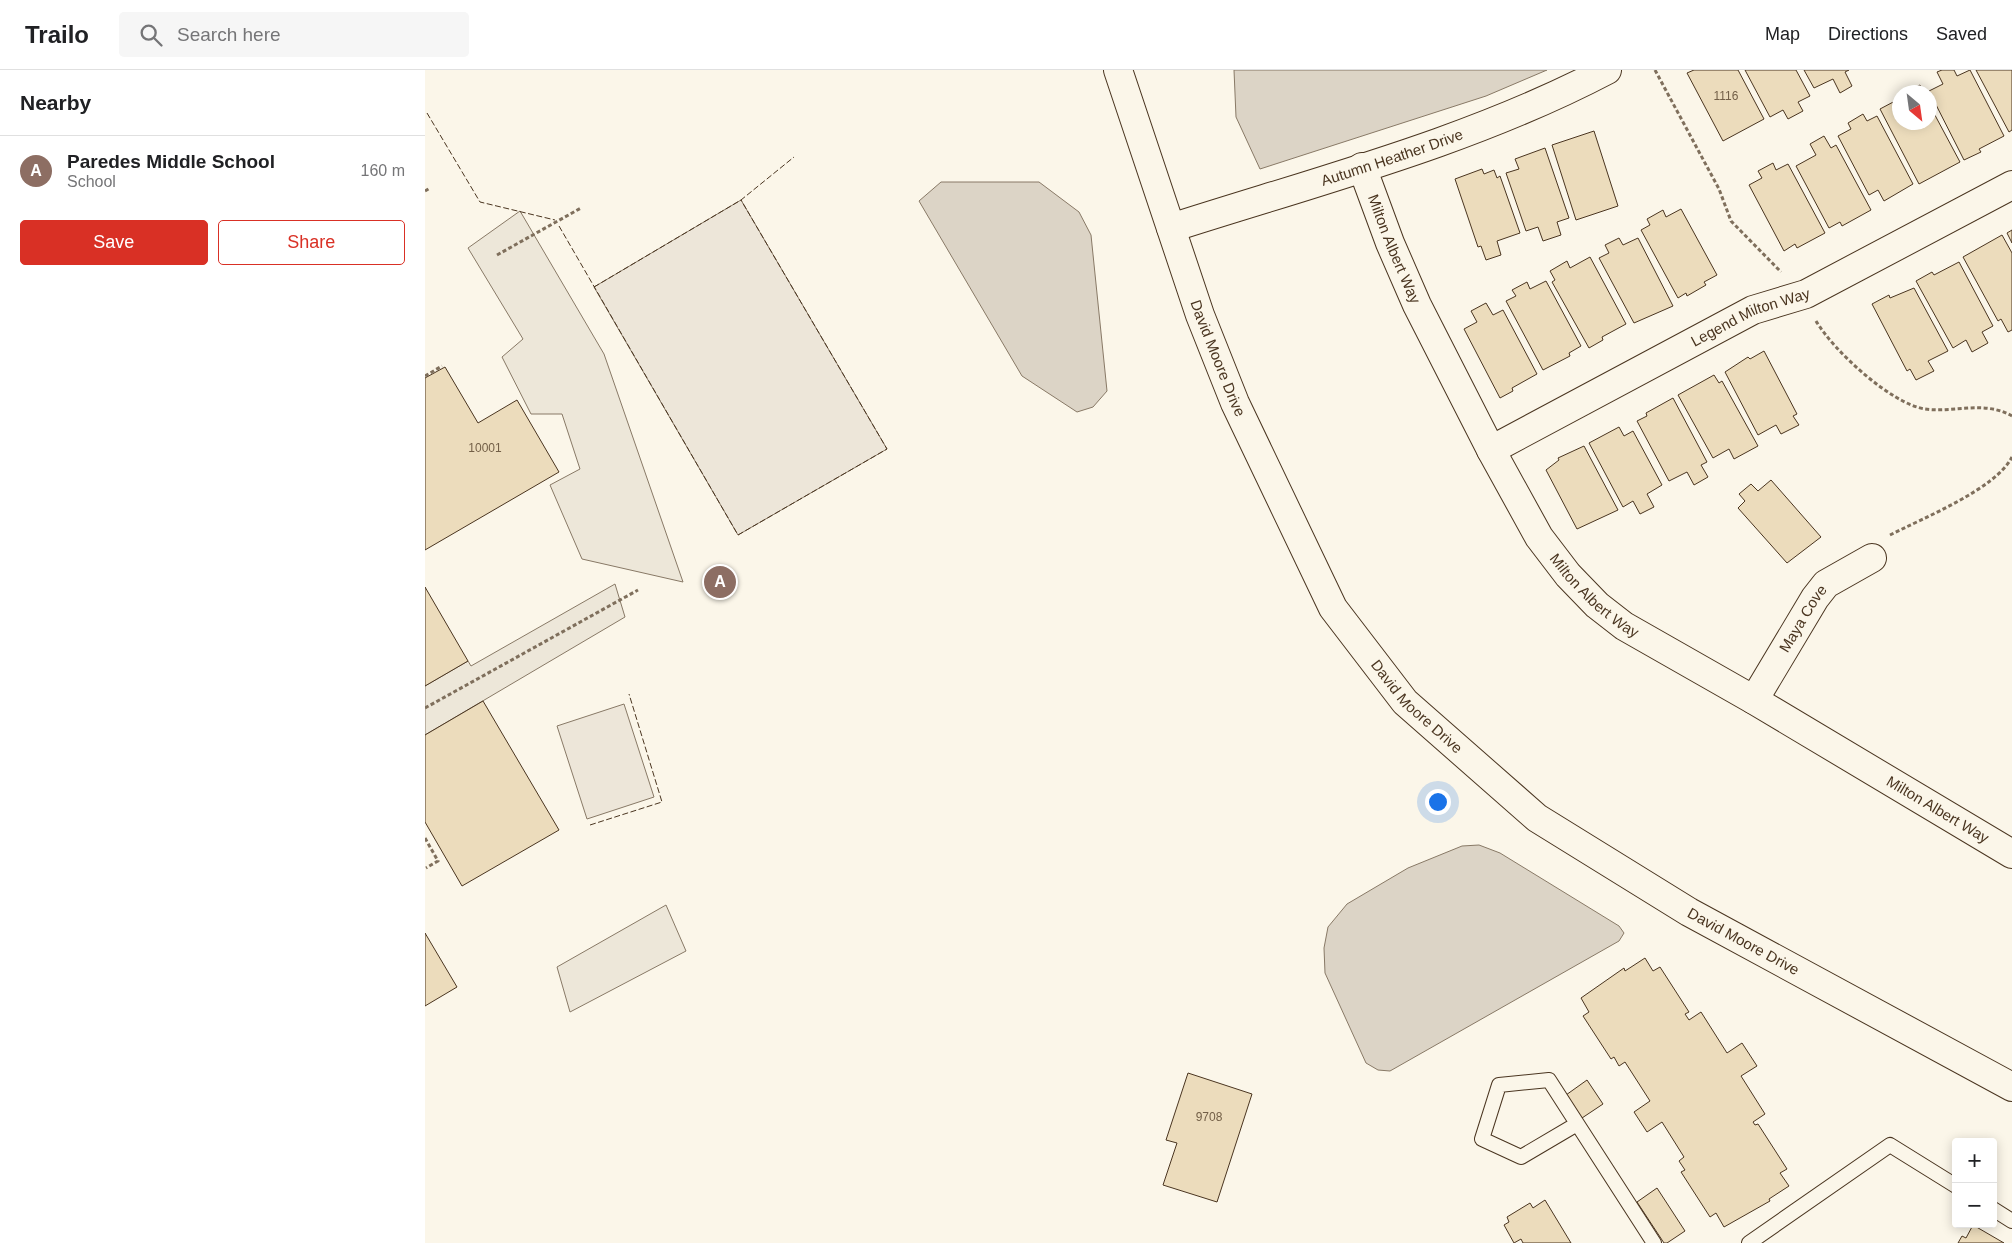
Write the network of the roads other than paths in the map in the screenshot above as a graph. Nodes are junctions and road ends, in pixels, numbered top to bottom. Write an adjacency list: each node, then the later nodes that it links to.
1 (1118, 70): 5 (street, David Moore Drive)
2 (1607, 70): 3 (street, Autumn Heather Drive)
3 (1362, 167): 5 (street, Autumn Heather Drive); 6 (street, Milton Albert Way)
4 (2012, 185): 6 (street, Legend Milton Way)
5 (1171, 228): 10 (street, David Moore Drive)
6 (1491, 450): 8 (street, Milton Albert Way)
7 (1873, 558): 8 (street, Maya Cove)
8 (1754, 700): 9 (street, Milton Albert Way)
9 (2012, 854)
10 (2012, 1087)
11 (1577, 1124): 11 (lane); 15 (lane)
12 (1952, 1183): 16 (lane)
13 (1997, 1212): 14 (lane)
14 (2012, 1221)
15 (1654, 1243)
16 (1749, 1243)

